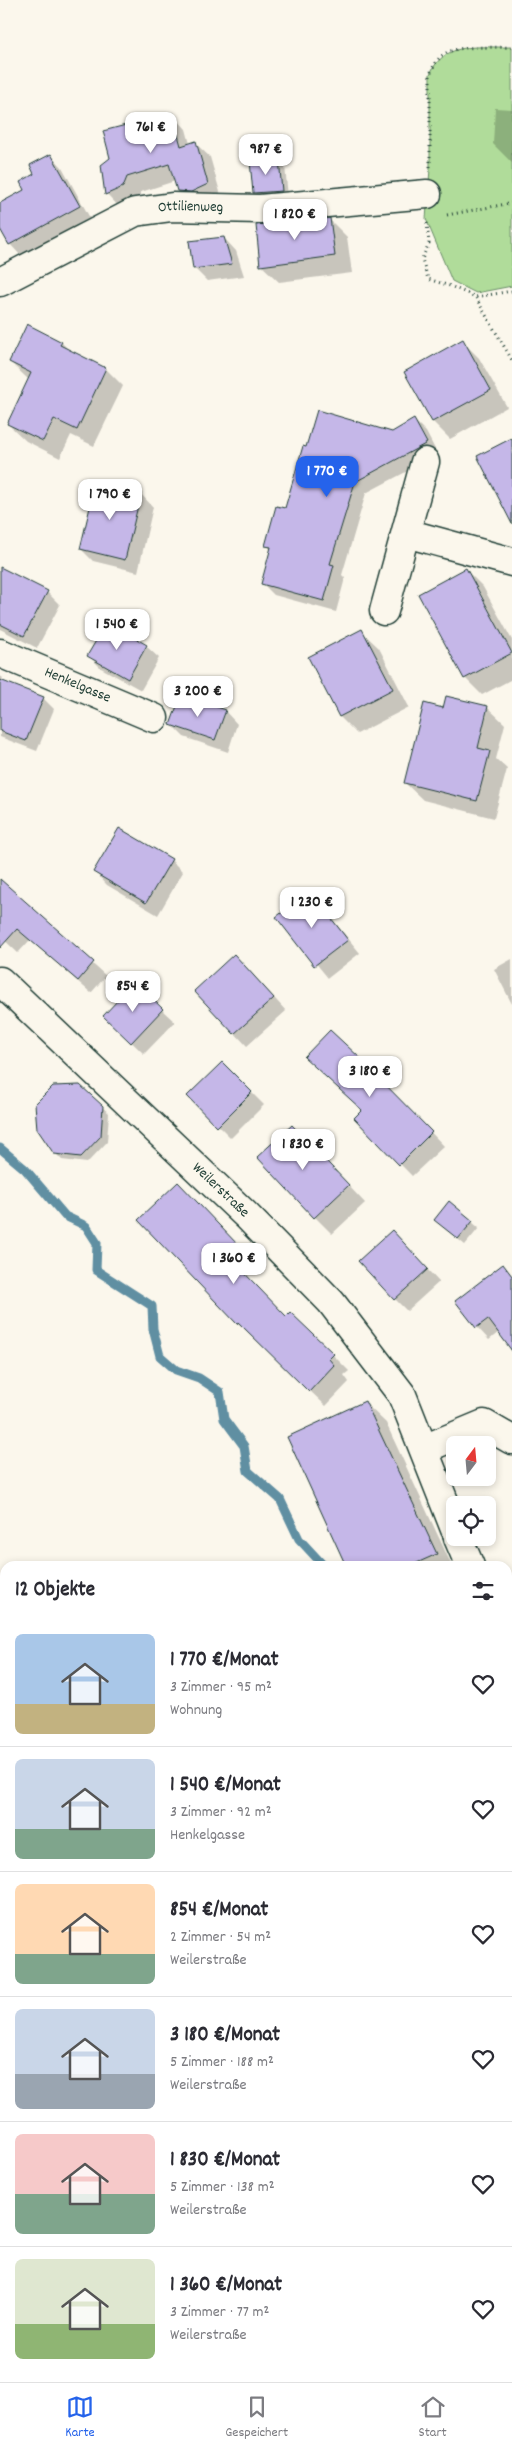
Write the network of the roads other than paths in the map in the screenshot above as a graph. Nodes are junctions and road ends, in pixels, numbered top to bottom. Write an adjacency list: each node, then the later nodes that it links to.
1 (426, 206): 2 (main road, Ottilienweg)
2 (0, 282)
3 (425, 462): 4 (main road)
4 (406, 533): 5 (main road); 6 (main road)
5 (512, 562)
6 (384, 611)
7 (0, 653): 8 (main road, Henkelgasse)
8 (154, 718)
9 (0, 981): 11 (main road, Weilerstraße)
10 (512, 1440): 11 (main road)
11 (424, 1449): 12 (main road, Weilerstraße)
12 (446, 1506)
13 (461, 1546): 14 (main road)
14 (468, 1561)

